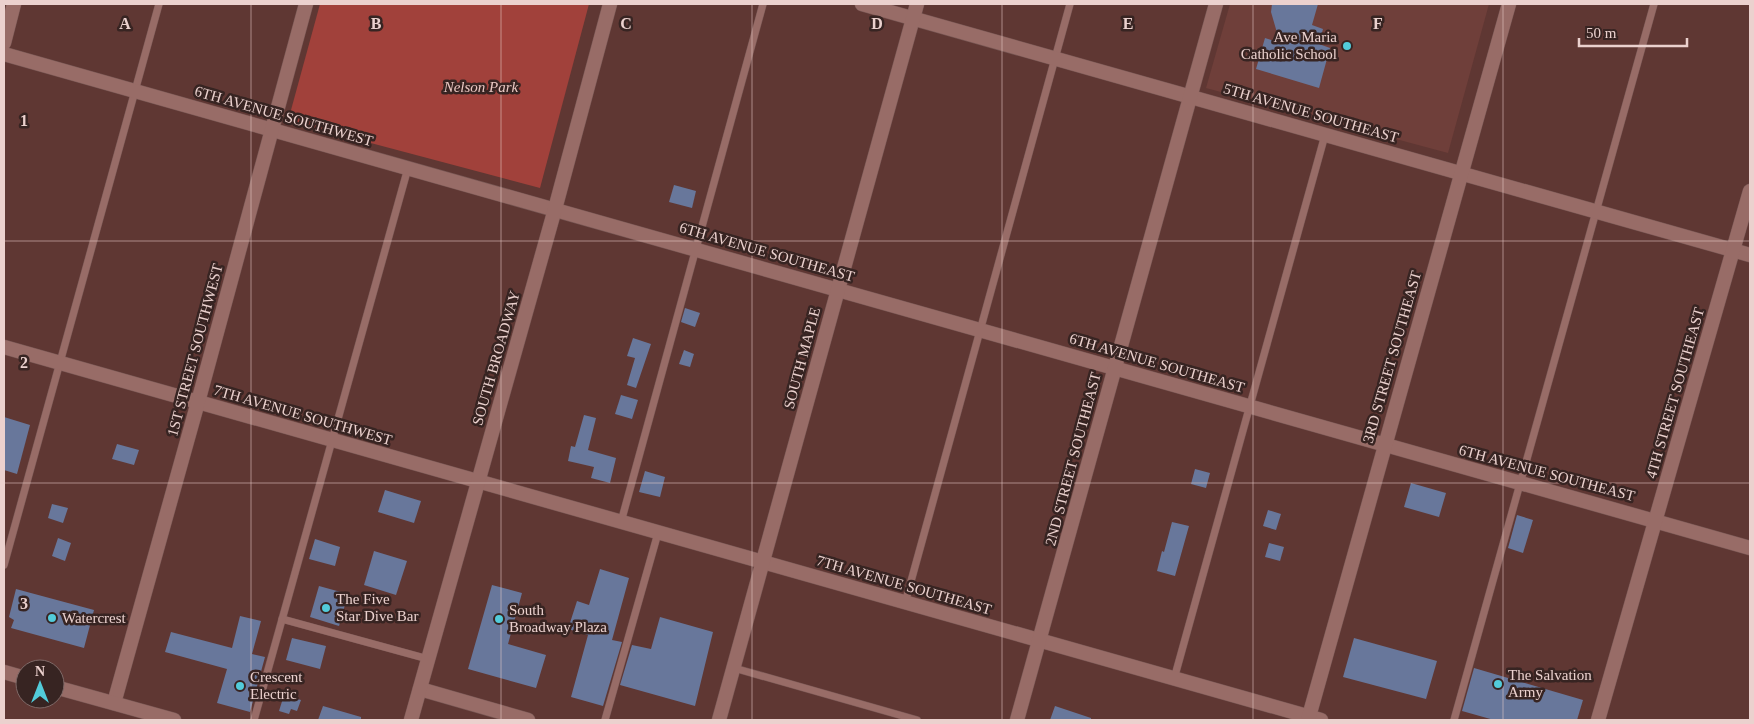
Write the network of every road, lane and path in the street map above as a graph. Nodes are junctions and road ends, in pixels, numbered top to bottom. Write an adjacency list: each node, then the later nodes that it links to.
1 (14, 4): 13 (street)
2 (159, 4): 16 (lane)
3 (306, 4): 18 (street, 1ST STREET SOUTHWEST)
4 (610, 4): 23 (street, SOUTH BROADWAY)
5 (763, 4): 25 (lane)
6 (862, 4): 12 (street, 5TH AVENUE SOUTHEAST)
7 (917, 4): 12 (street, SOUTH MAPLE)
8 (1070, 4): 15 (lane)
9 (1216, 4): 17 (street, 2ND STREET SOUTHEAST)
10 (1509, 4): 21 (street, 3RD STREET SOUTHEAST)
11 (1654, 4): 24 (lane)
12 (913, 18): 15 (street, 5TH AVENUE SOUTHEAST); 28 (street, SOUTH MAPLE)
13 (4, 43)
14 (4, 54): 16 (street, 6TH AVENUE SOUTHWEST)
15 (1055, 58): 17 (street, 5TH AVENUE SOUTHEAST); 29 (lane)
16 (135, 91): 18 (street, 6TH AVENUE SOUTHWEST); 31 (lane)
17 (1191, 96): 19 (street, 5TH AVENUE SOUTHEAST); 32 (street, 2ND STREET SOUTHEAST)
18 (272, 130): 20 (street, 6TH AVENUE SOUTHWEST); 33 (street, 1ST STREET SOUTHWEST)
19 (1325, 134): 21 (street, 5TH AVENUE SOUTHEAST); 34 (lane)
20 (408, 168): 23 (street, 6TH AVENUE SOUTHWEST); 35 (lane)
21 (1461, 172): 24 (street, 5TH AVENUE SOUTHEAST); 36 (street, 3RD STREET SOUTHEAST)
22 (1750, 191): 26 (street, 4TH STREET SOUTHEAST)
23 (555, 209): 25 (street, 6TH AVENUE SOUTHEAST); 37 (street, SOUTH BROADWAY)
24 (1597, 211): 26 (street, 5TH AVENUE SOUTHEAST); 38 (lane)
25 (696, 249): 28 (street, 6TH AVENUE SOUTHEAST); 40 (lane)
26 (1733, 250): 27 (street, 5TH AVENUE SOUTHEAST); 39 (street, 4TH STREET SOUTHEAST)
27 (1750, 255)
28 (837, 288): 29 (street, 6TH AVENUE SOUTHEAST); 43 (street, SOUTH MAPLE)
29 (979, 329): 32 (street, 6TH AVENUE SOUTHEAST); 45 (lane)
30 (4, 347): 31 (street, 7TH AVENUE SOUTHWEST)
31 (60, 363): 33 (street, 7TH AVENUE SOUTHWEST); 44 (lane)
32 (1114, 368): 34 (street, 6TH AVENUE SOUTHEAST); 47 (street, 2ND STREET SOUTHEAST)
33 (198, 402): 35 (street, 7TH AVENUE SOUTHWEST); 53 (street, 1ST STREET SOUTHWEST)
34 (1250, 406): 36 (street, 6TH AVENUE SOUTHEAST); 50 (lane)
35 (331, 440): 37 (street, 7TH AVENUE SOUTHWEST); 46 (lane)
36 (1384, 445): 38 (street, 6TH AVENUE SOUTHEAST); 54 (street, 3RD STREET SOUTHEAST)
37 (478, 481): 40 (street, 7TH AVENUE SOUTHEAST); 48 (street, SOUTH BROADWAY)
38 (1520, 482): 39 (street, 6TH AVENUE SOUTHEAST); 63 (lane)
39 (1656, 520): 42 (street, 6TH AVENUE SOUTHEAST); 64 (street, 4TH STREET SOUTHEAST)
40 (621, 522): 41 (street, 7TH AVENUE SOUTHEAST)
41 (658, 532): 43 (street, 7TH AVENUE SOUTHEAST); 59 (lane)
42 (1750, 548)
43 (763, 563): 45 (street, 7TH AVENUE SOUTHEAST); 49 (street, SOUTH MAPLE)
44 (4, 565)
45 (905, 602): 47 (street, 7TH AVENUE SOUTHEAST)
46 (282, 619): 48 (lane); 56 (lane)
47 (1040, 641): 50 (street, 7TH AVENUE SOUTHEAST); 62 (street, 2ND STREET SOUTHEAST)
48 (428, 659): 52 (street, SOUTH BROADWAY)
49 (734, 668): 60 (street, SOUTH MAPLE); 61 (lane)
50 (1174, 678): 54 (street, 7TH AVENUE SOUTHEAST)
51 (65, 689): 53 (street)
52 (420, 689): 57 (street, SOUTH BROADWAY); 58 (street)
53 (114, 703): 55 (street)
54 (1312, 719)
55 (174, 720)
56 (254, 720)
57 (411, 720)
58 (528, 720)
59 (606, 720)
60 (719, 720)
61 (918, 720)
62 (1017, 720)
63 (1454, 720)
64 (1598, 720)

